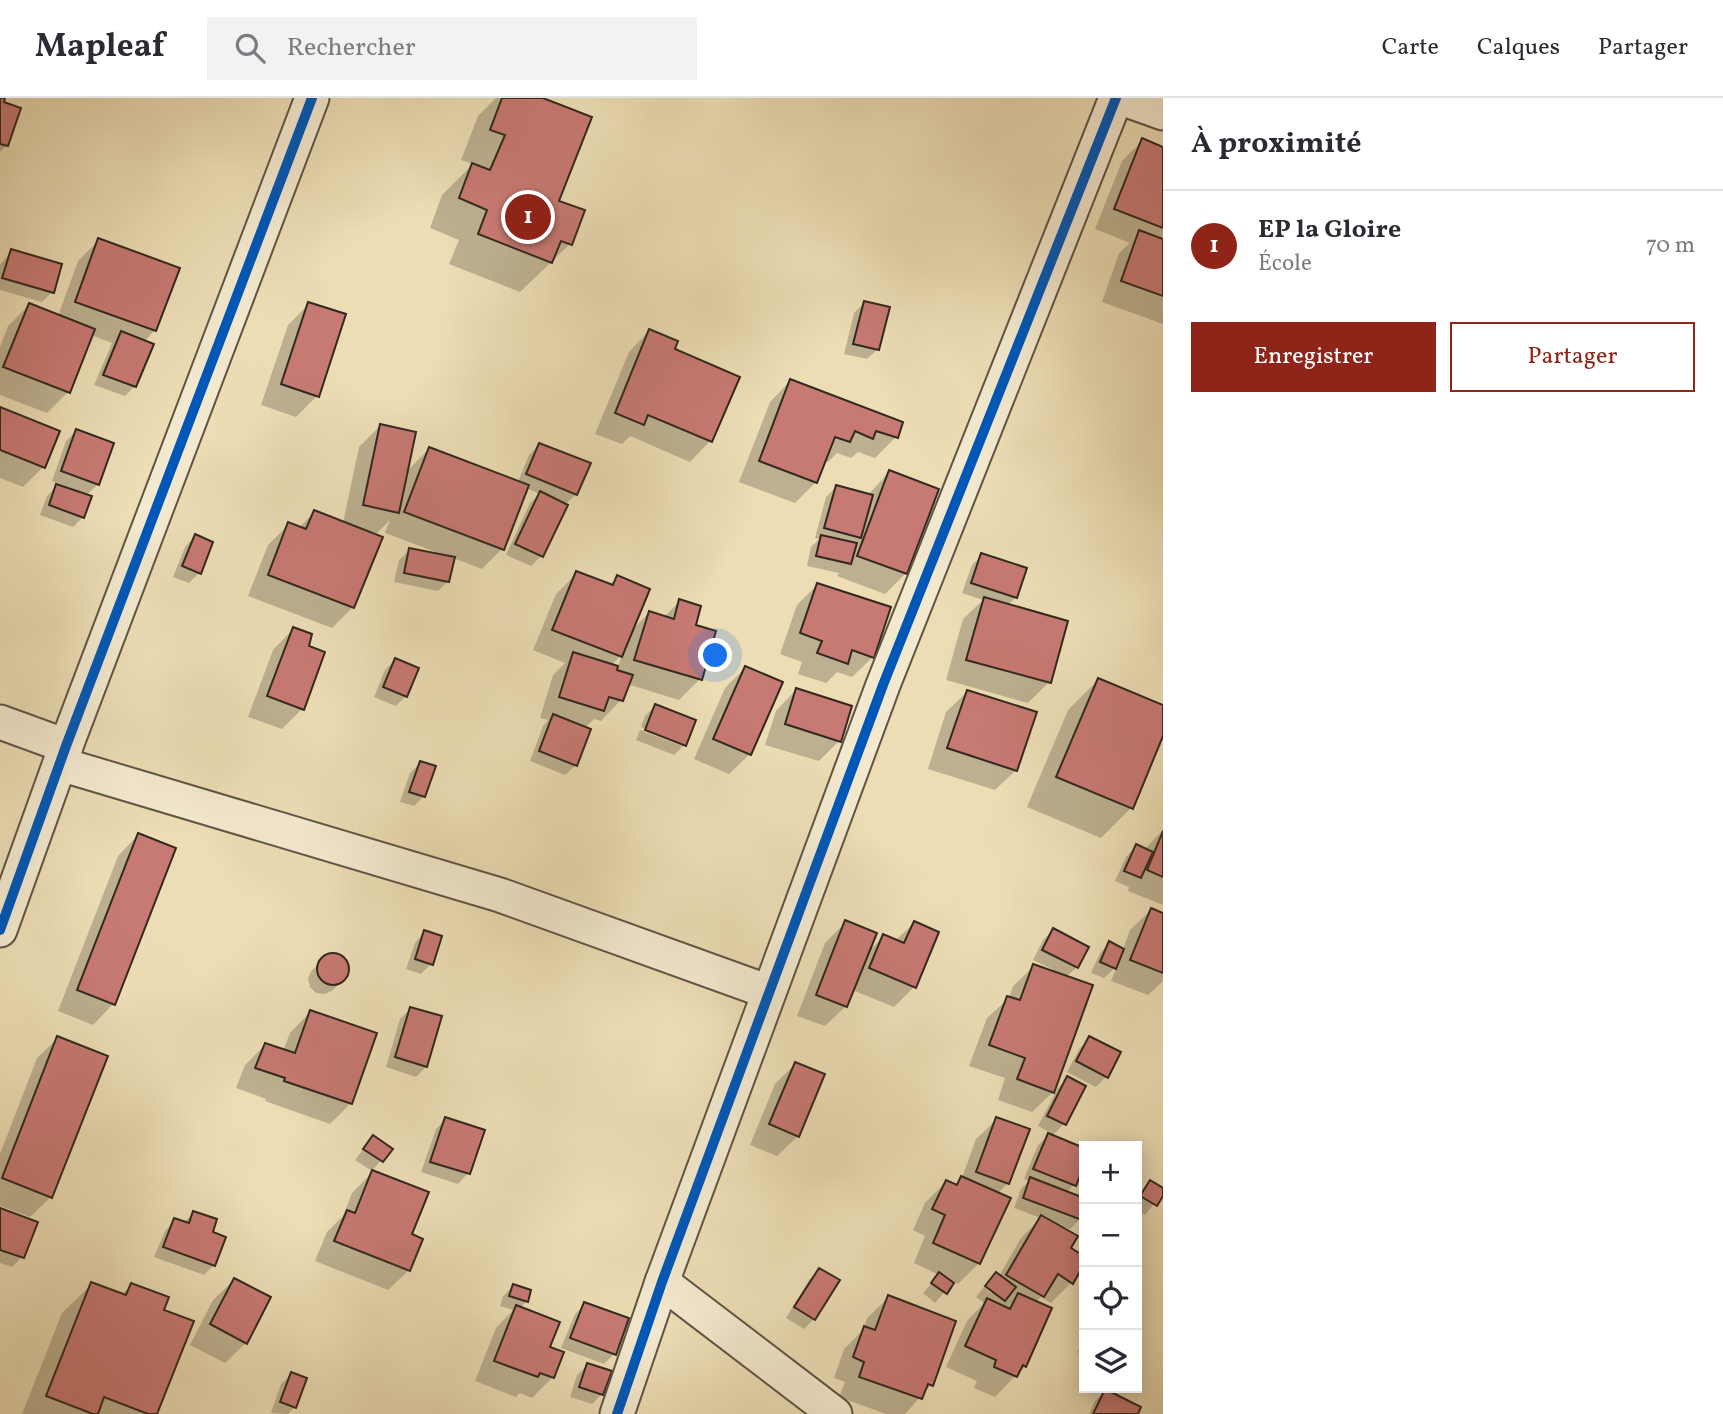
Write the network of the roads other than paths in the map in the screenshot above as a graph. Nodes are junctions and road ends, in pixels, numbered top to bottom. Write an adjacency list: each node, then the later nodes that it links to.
1 (312, 98): 5 (street)
2 (1118, 98): 3 (street); 7 (street)
3 (1163, 113)
4 (0, 722): 5 (street)
5 (63, 755): 6 (street); 7 (street)
6 (0, 930)
7 (769, 992): 8 (street)
8 (662, 1282): 9 (street); 10 (street)
9 (617, 1414)
10 (835, 1414)

